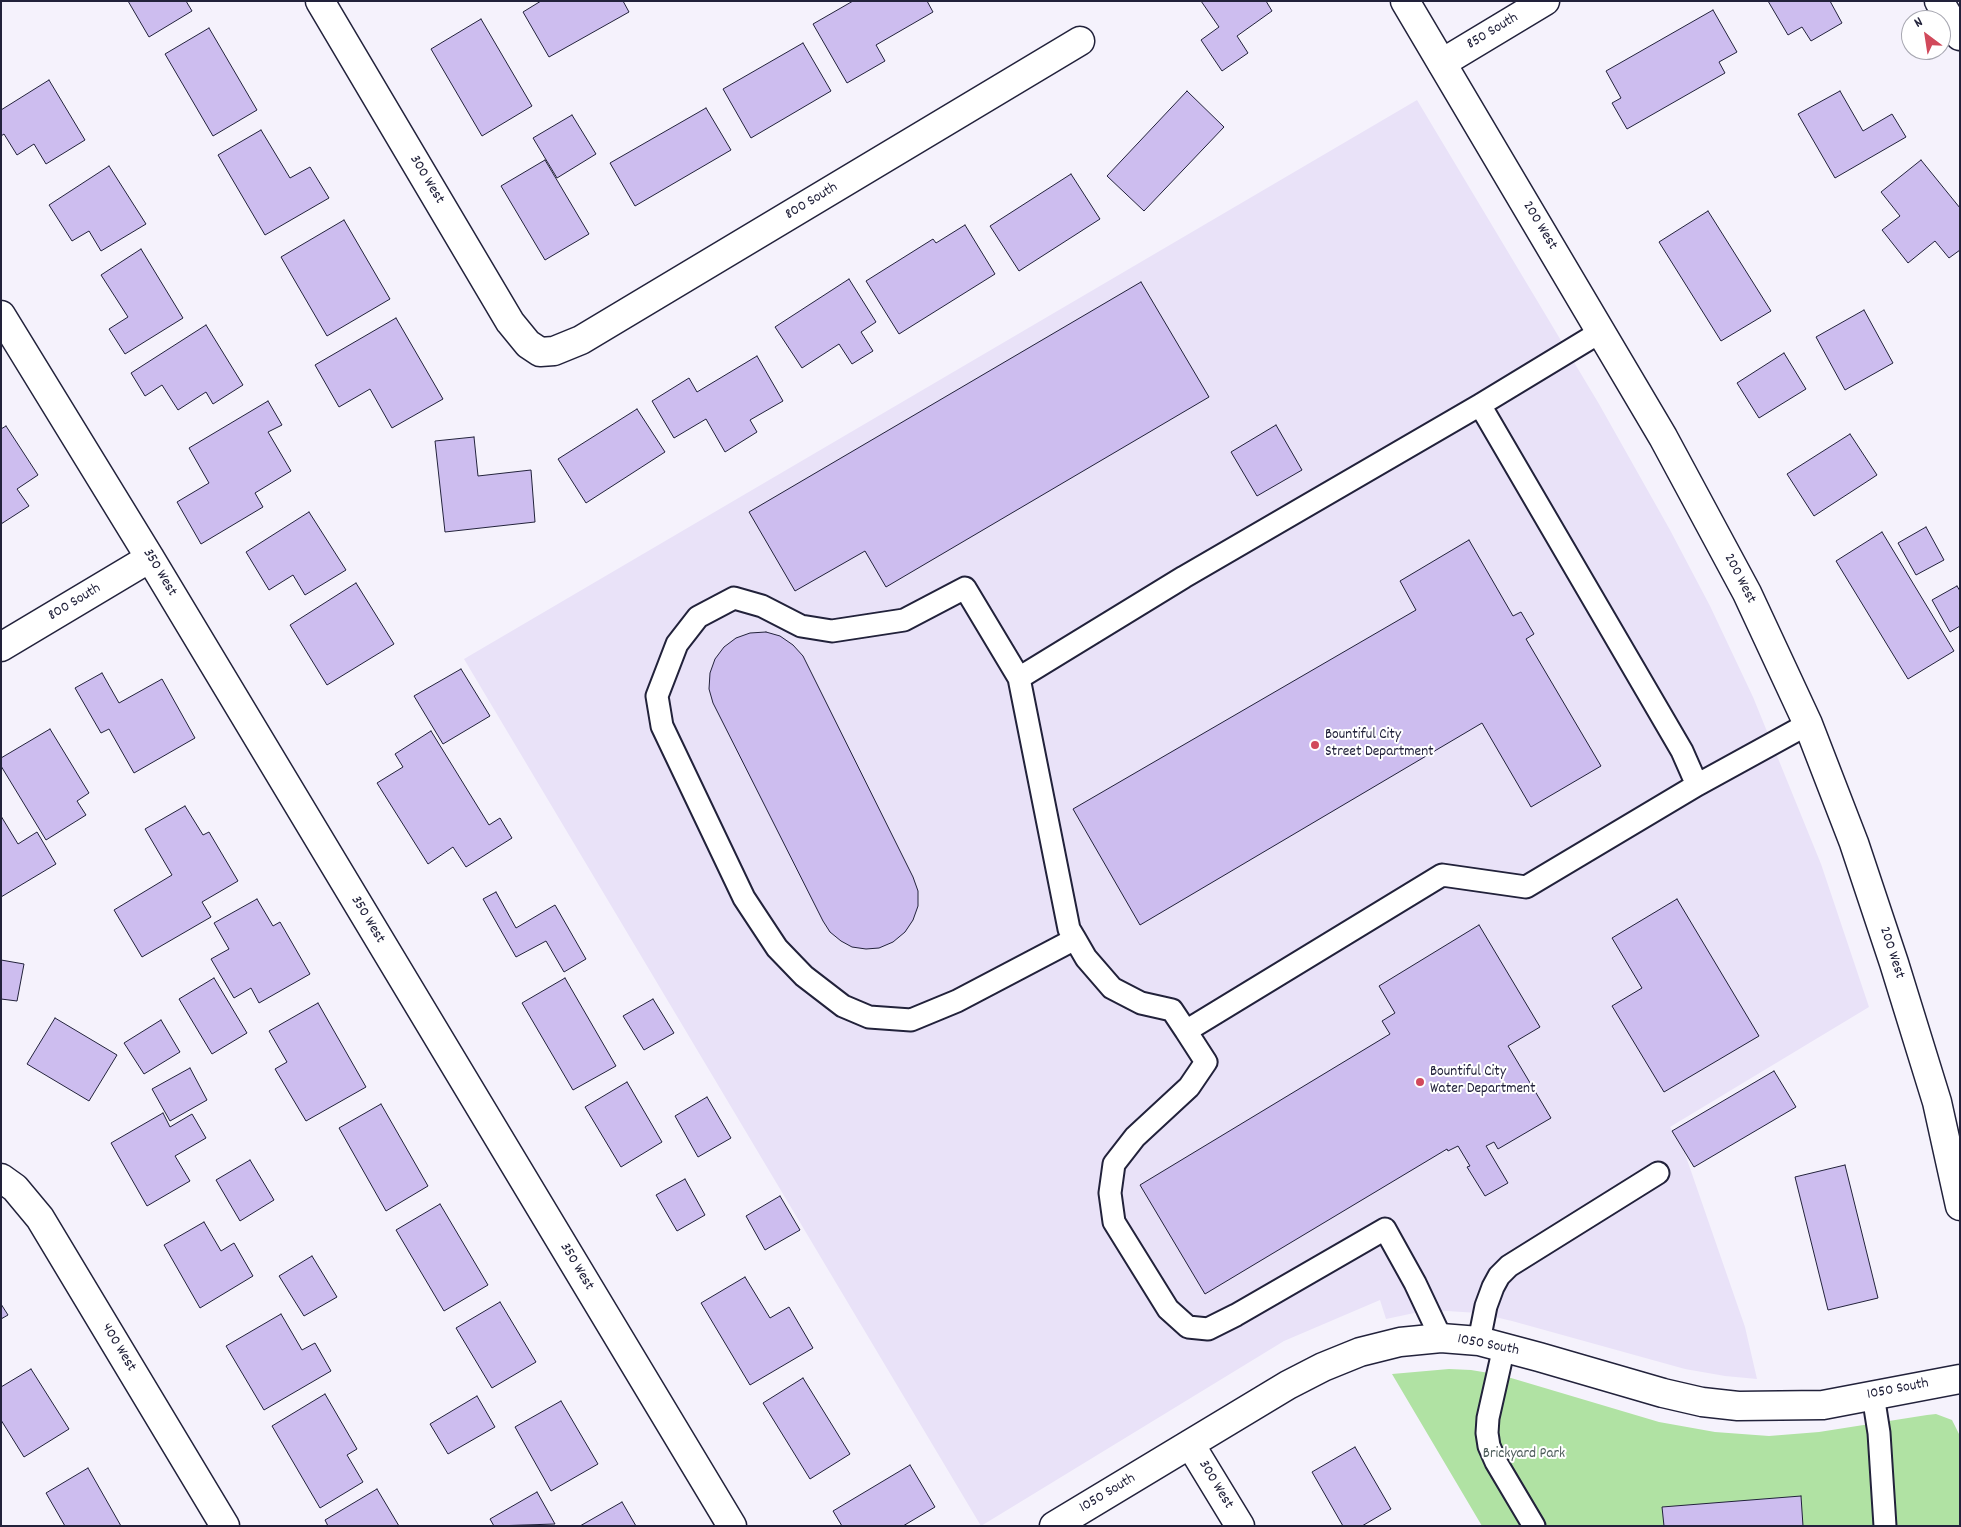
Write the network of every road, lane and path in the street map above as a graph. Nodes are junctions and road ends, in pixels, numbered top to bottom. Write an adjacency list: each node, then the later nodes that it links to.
1 (1405, 1): 7 (street, 200 West)
2 (1545, 1): 7 (street, 850 South)
3 (1939, 1): 5 (street)
4 (326, 3): 10 (street, 300 West)
5 (1960, 36)
6 (1080, 41): 10 (street, 800 South)
7 (1442, 63): 9 (street, 200 West)
8 (1, 315): 12 (street, 350 West)
9 (1602, 331): 11 (lane); 15 (street, 200 West)
10 (540, 352)
11 (1480, 405): 14 (lane); 16 (lane)
12 (150, 558): 13 (street, 800 South); 28 (street, 350 West)
13 (1, 647)
14 (1019, 678): 17 (lane); 17 (lane)
15 (1808, 724): 16 (lane); 21 (street, 200 West)
16 (1697, 785): 18 (lane)
17 (1075, 939): 18 (lane)
18 (1186, 1031): 22 (lane)
19 (1658, 1173): 23 (lane)
20 (1, 1178): 27 (street, 400 West)
21 (1960, 1206)
22 (1441, 1338): 23 (street, 1050 South); 26 (street, 1050 South)
23 (1492, 1344): 25 (street, 1050 South); 31 (lane)
24 (1960, 1379): 25 (street, 1050 South)
25 (1873, 1395): 32 (lane)
26 (1190, 1444): 29 (street, 1050 South); 30 (street, 300 West)
27 (225, 1526)
28 (732, 1526)
29 (1054, 1526)
30 (1240, 1526)
31 (1534, 1526)
32 (1885, 1526)

